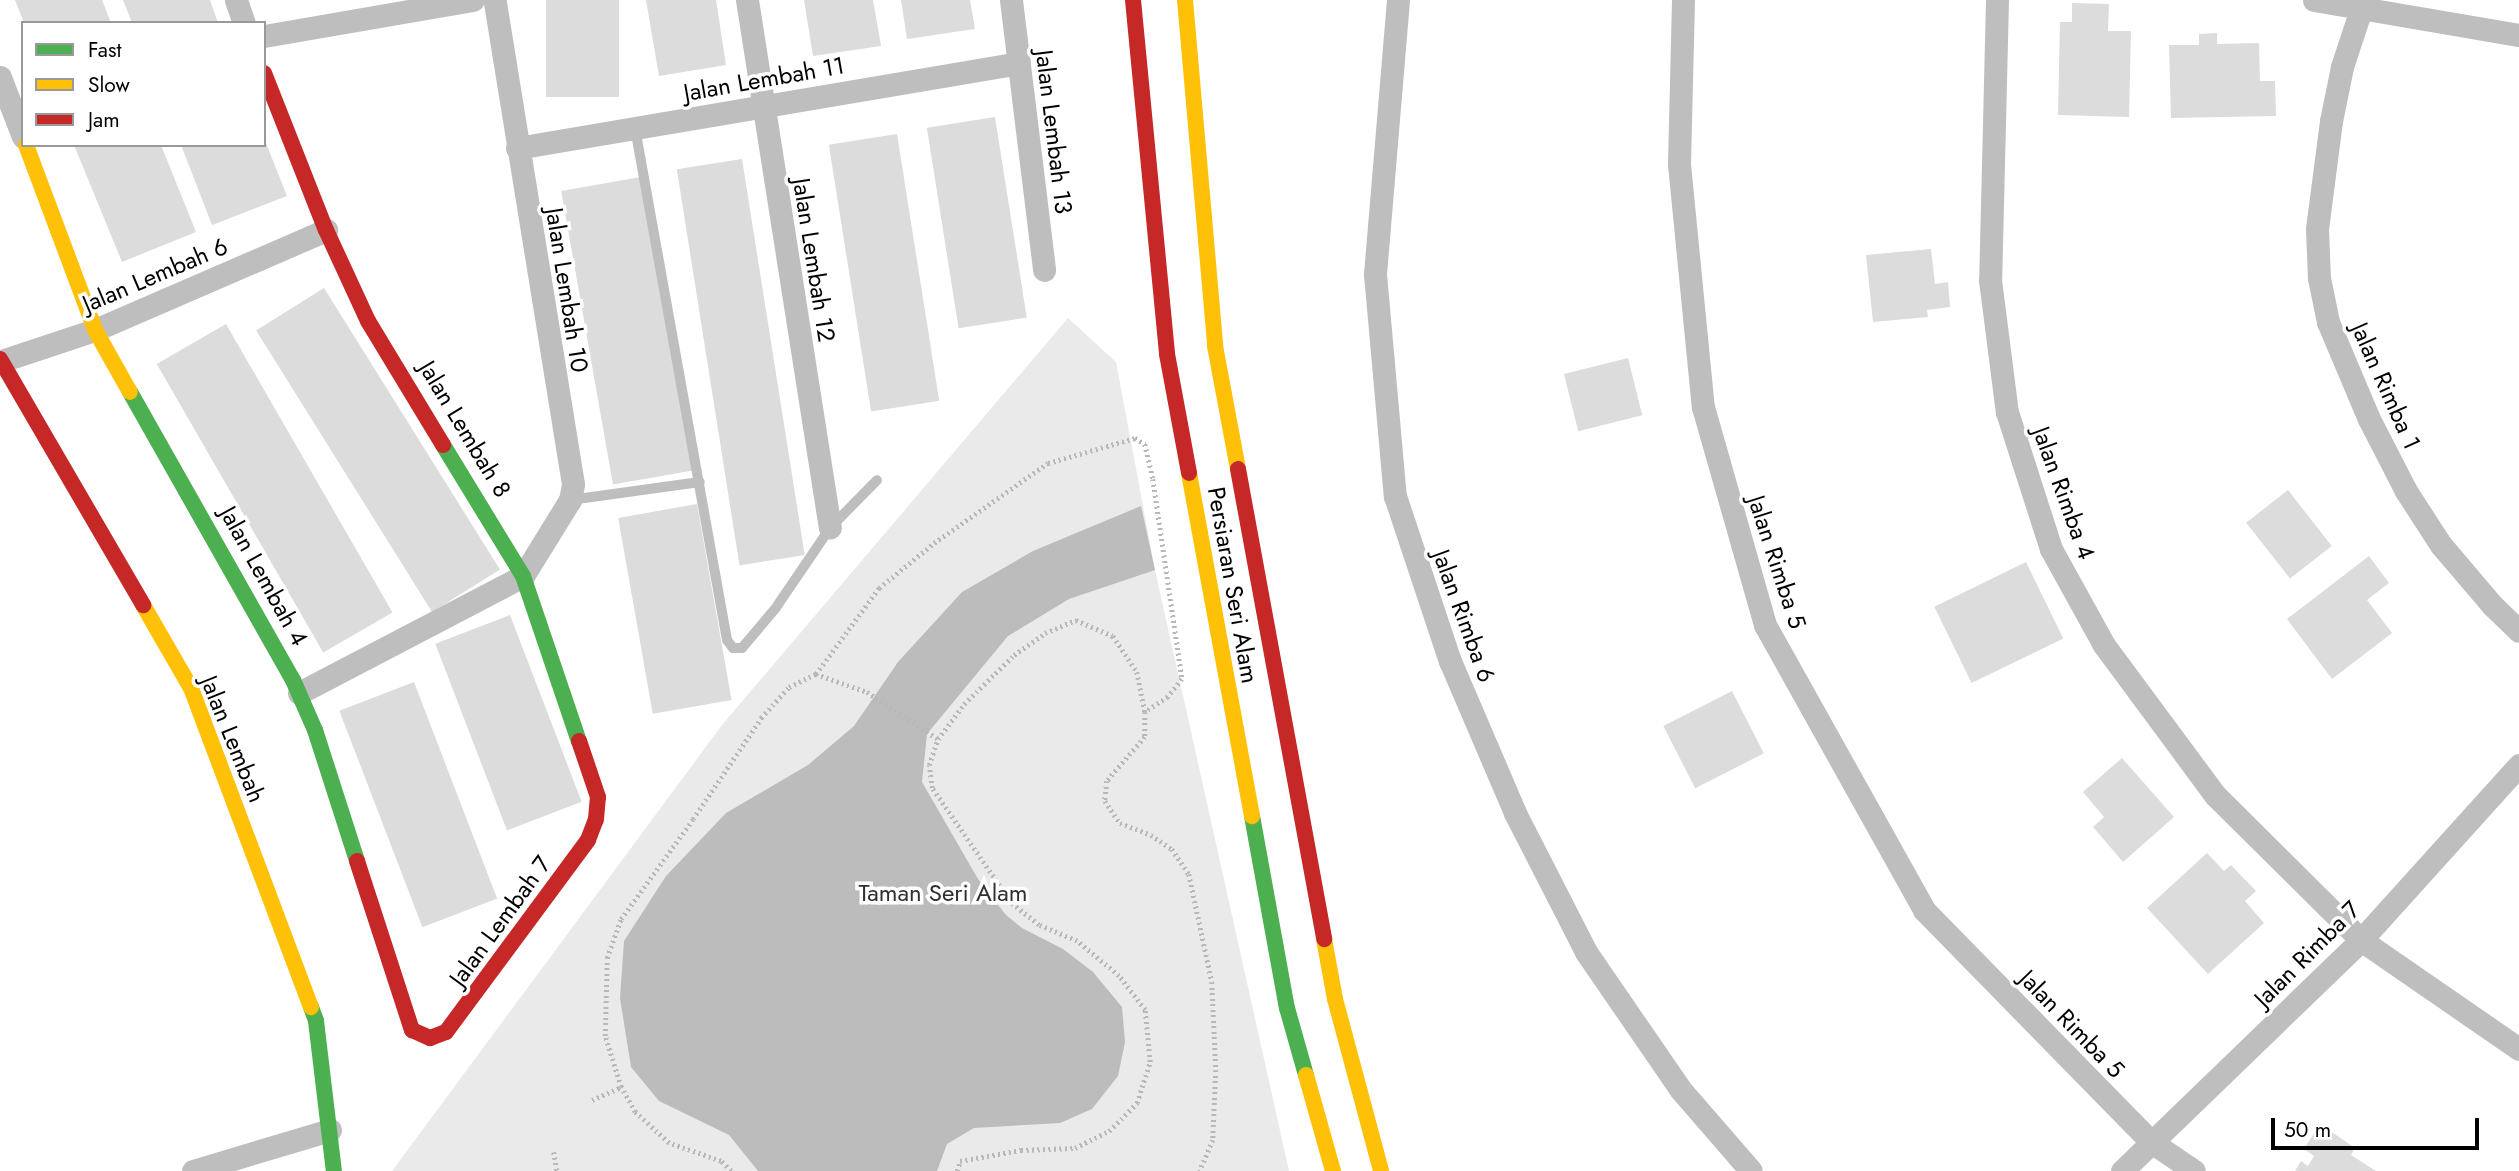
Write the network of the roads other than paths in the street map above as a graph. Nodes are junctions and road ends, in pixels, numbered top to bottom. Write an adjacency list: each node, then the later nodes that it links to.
1 (236, 0): 13 (street)
2 (473, 0): 15 (street)
3 (495, 0): 23 (street, Jalan Lembah 10)
4 (747, 0): 19 (street, Jalan Lembah 12)
5 (1011, 0): 16 (street, Jalan Lembah 13)
6 (1133, 0): 44 (street, Persiaran Seri Alam)
7 (1185, 0): 45 (street, Persiaran Seri Alam)
8 (1398, 0): 46 (street, Jalan Rimba 6)
9 (1683, 0): 41 (street, Jalan Rimba 5)
10 (1997, 0): 37 (street, Jalan Rimba 4)
11 (2314, 0): 12 (street)
12 (2362, 5): 14 (street); 33 (street, Jalan Rimba 1)
13 (243, 21)
14 (2519, 35)
15 (266, 36)
16 (1019, 62): 19 (street, Jalan Lembah 11); 25 (street, Jalan Lembah 13)
17 (0, 77): 21 (street)
18 (266, 78): 24 (street, Jalan Lembah 8)
19 (764, 106): 20 (street, Jalan Lembah 11); 31 (street, Jalan Lembah 12)
20 (635, 128): 23 (street, Jalan Lembah 11); 29 (lane)
21 (21, 132)
22 (27, 147): 26 (street, Jalan Lembah 4)
23 (517, 148): 30 (street, Jalan Lembah 10)
24 (326, 230): 26 (street, Jalan Lembah 6); 32 (street, Jalan Lembah 8)
25 (1044, 270)
26 (95, 330): 27 (street, Jalan Lembah 6); 34 (street, Jalan Lembah 4)
27 (0, 360): 40 (street, Jalan Lembah)
28 (877, 480): 31 (lane)
29 (700, 482): 30 (lane); 31 (lane)
30 (570, 500): 32 (street)
31 (830, 528)
32 (523, 576): 34 (street); 36 (street, Jalan Lembah 8)
33 (2519, 631)
34 (299, 694): 38 (street, Jalan Lembah 4)
35 (2519, 765): 37 (street, Jalan Rimba 7)
36 (596, 819): 38 (street, Jalan Lembah 7)
37 (2361, 940): 39 (street, Jalan Rimba 4); 41 (street, Jalan Rimba 7)
38 (430, 1038)
39 (2519, 1049)
40 (330, 1130): 42 (street); 43 (street, Jalan Lembah)
41 (2150, 1141): 47 (street, Jalan Rimba 7); 48 (street, Jalan Rimba 5)
42 (193, 1171)
43 (334, 1171)
44 (1334, 1171)
45 (1381, 1171)
46 (1751, 1171)
47 (2122, 1171)
48 (2194, 1171)

